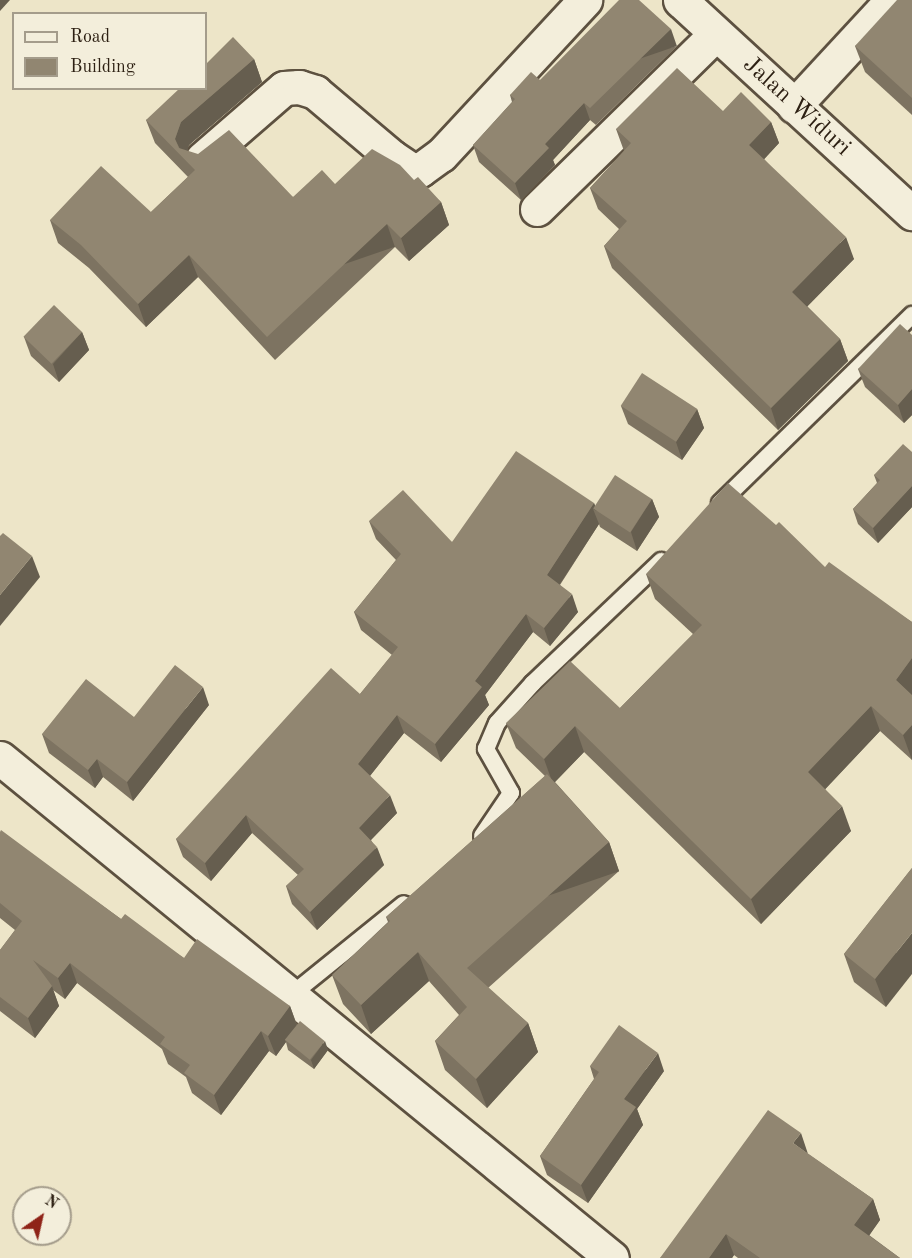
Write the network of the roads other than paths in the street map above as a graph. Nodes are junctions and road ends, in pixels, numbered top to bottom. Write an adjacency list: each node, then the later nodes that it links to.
1 (585, 0): 6 (street)
2 (680, 0): 4 (street, Jalan Widuri)
3 (892, 0): 5 (street)
4 (716, 34): 5 (street, Jalan Widuri); 7 (street)
5 (794, 106): 8 (street, Jalan Widuri)
6 (201, 159)
7 (537, 208)
8 (912, 213)
9 (912, 315): 10 (lane)
10 (705, 517)
11 (672, 550): 13 (lane)
12 (0, 758): 15 (street)
13 (472, 846)
14 (421, 891): 15 (lane)
15 (290, 996): 16 (street)
16 (612, 1258)

